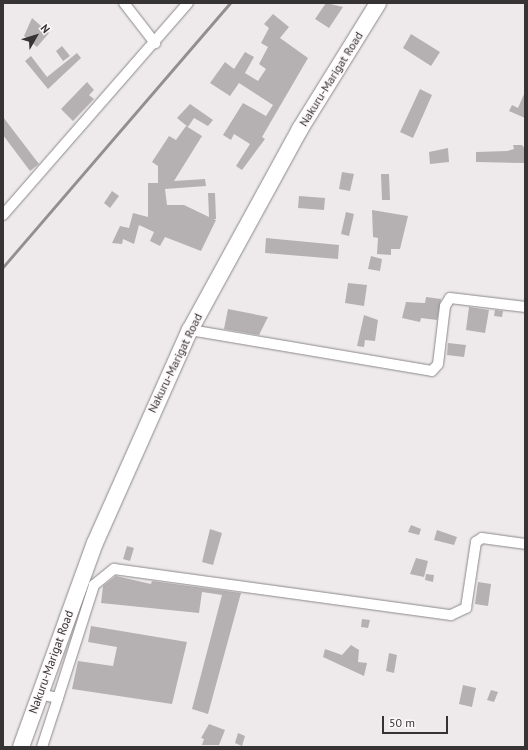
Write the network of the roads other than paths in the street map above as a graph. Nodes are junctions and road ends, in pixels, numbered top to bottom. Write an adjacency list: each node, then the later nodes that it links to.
1 (124, 3): 4 (street)
2 (188, 3): 4 (street)
3 (378, 3): 7 (main road, Nakuru-Marigat Road)
4 (155, 43): 5 (street)
5 (3, 216)
6 (525, 306): 7 (street)
7 (190, 330): 9 (main road, Nakuru-Marigat Road)
8 (525, 544): 10 (street)
9 (39, 694): 10 (street); 11 (main road, Nakuru-Marigat Road)
10 (58, 698): 12 (street)
11 (21, 747)
12 (42, 747)

